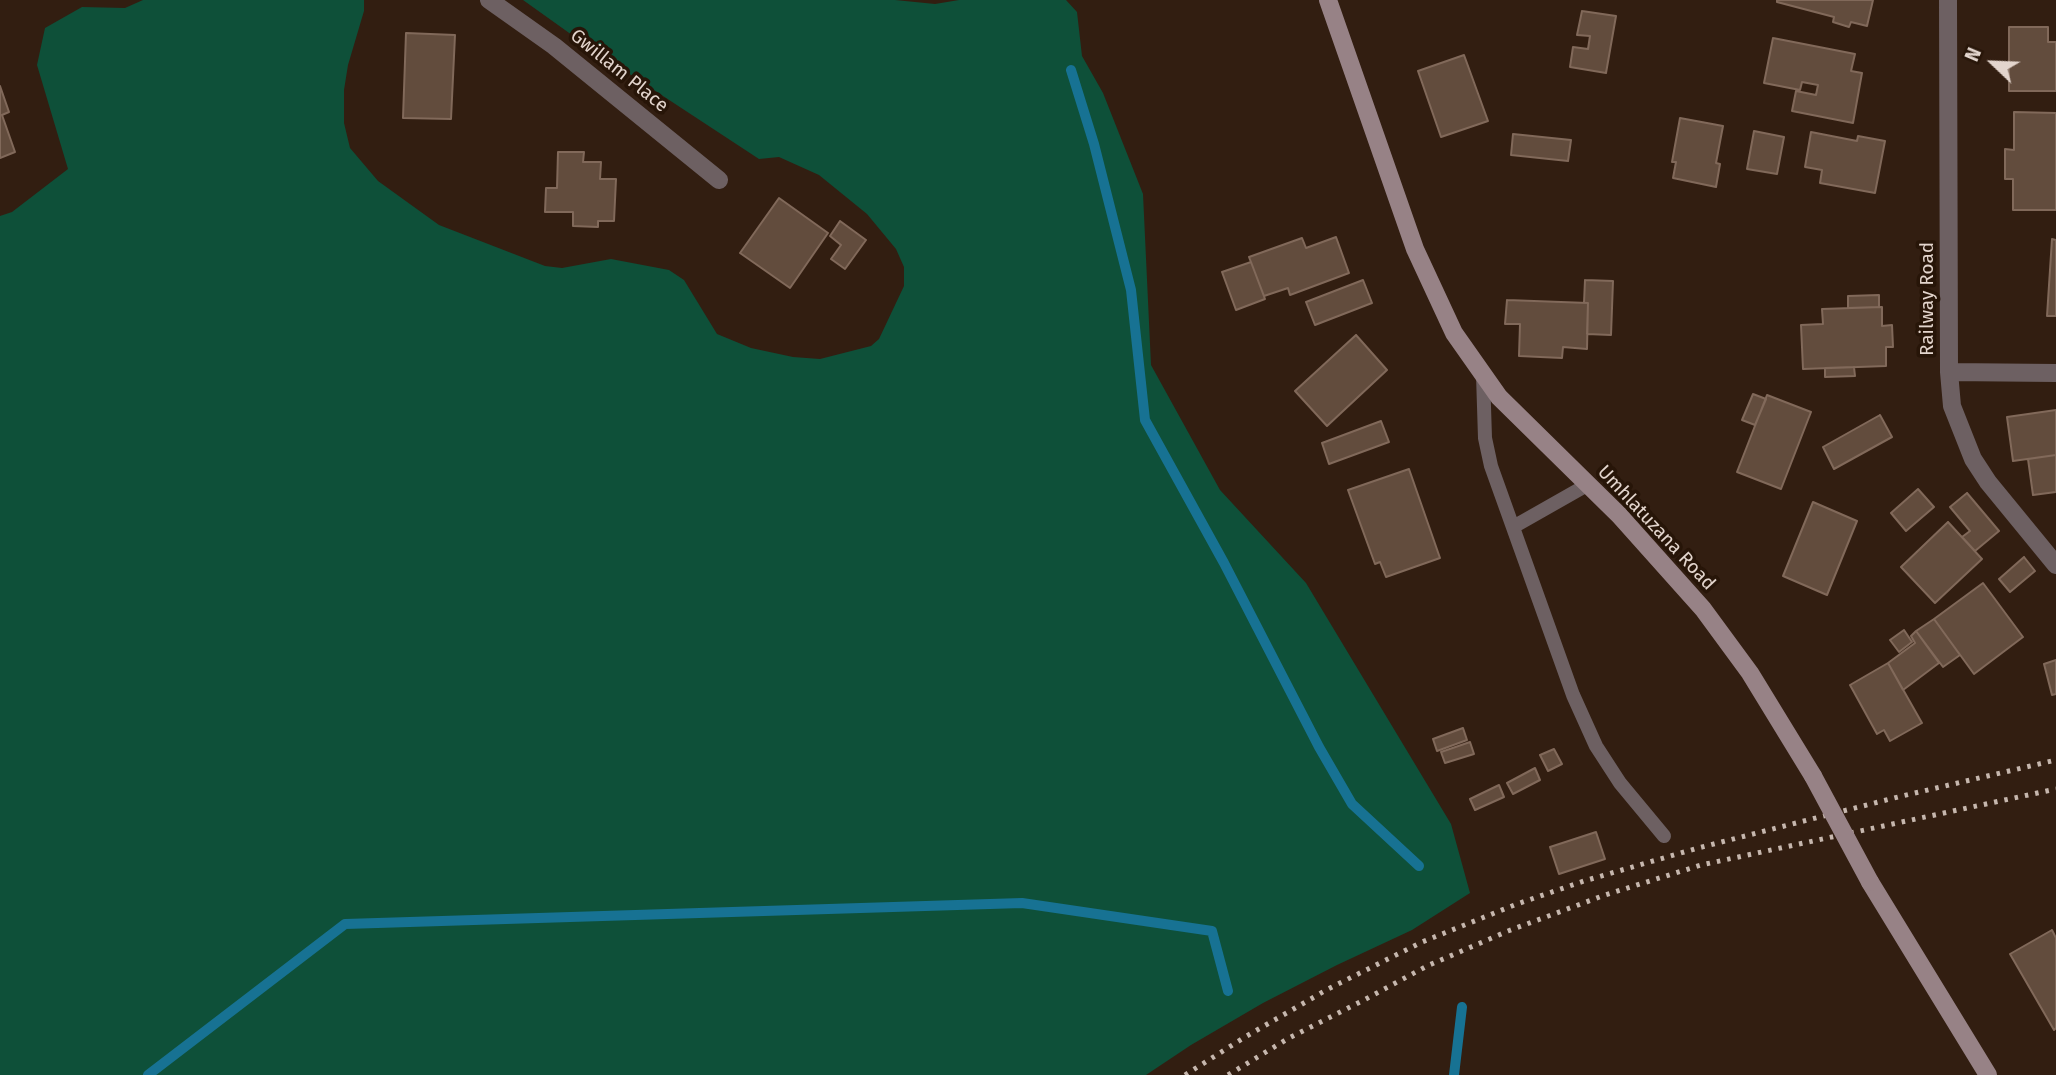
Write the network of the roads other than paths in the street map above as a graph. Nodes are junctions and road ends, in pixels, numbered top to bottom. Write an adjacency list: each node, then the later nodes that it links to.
1 (489, 0): 4 (street, Gwillam Place)
2 (1328, 0): 7 (street, Umhlatuzana Road)
3 (1948, 0): 5 (street, Railway Road)
4 (719, 180)
5 (1949, 372): 6 (street); 10 (street, Railway Road)
6 (2056, 373)
7 (1483, 375): 8 (street, Umhlatuzana Road); 9 (lane)
8 (1587, 485): 9 (lane); 12 (street, Umhlatuzana Road, bridge)
9 (1513, 527): 11 (lane)
10 (2056, 565)
11 (1664, 836)
12 (1988, 1075)

